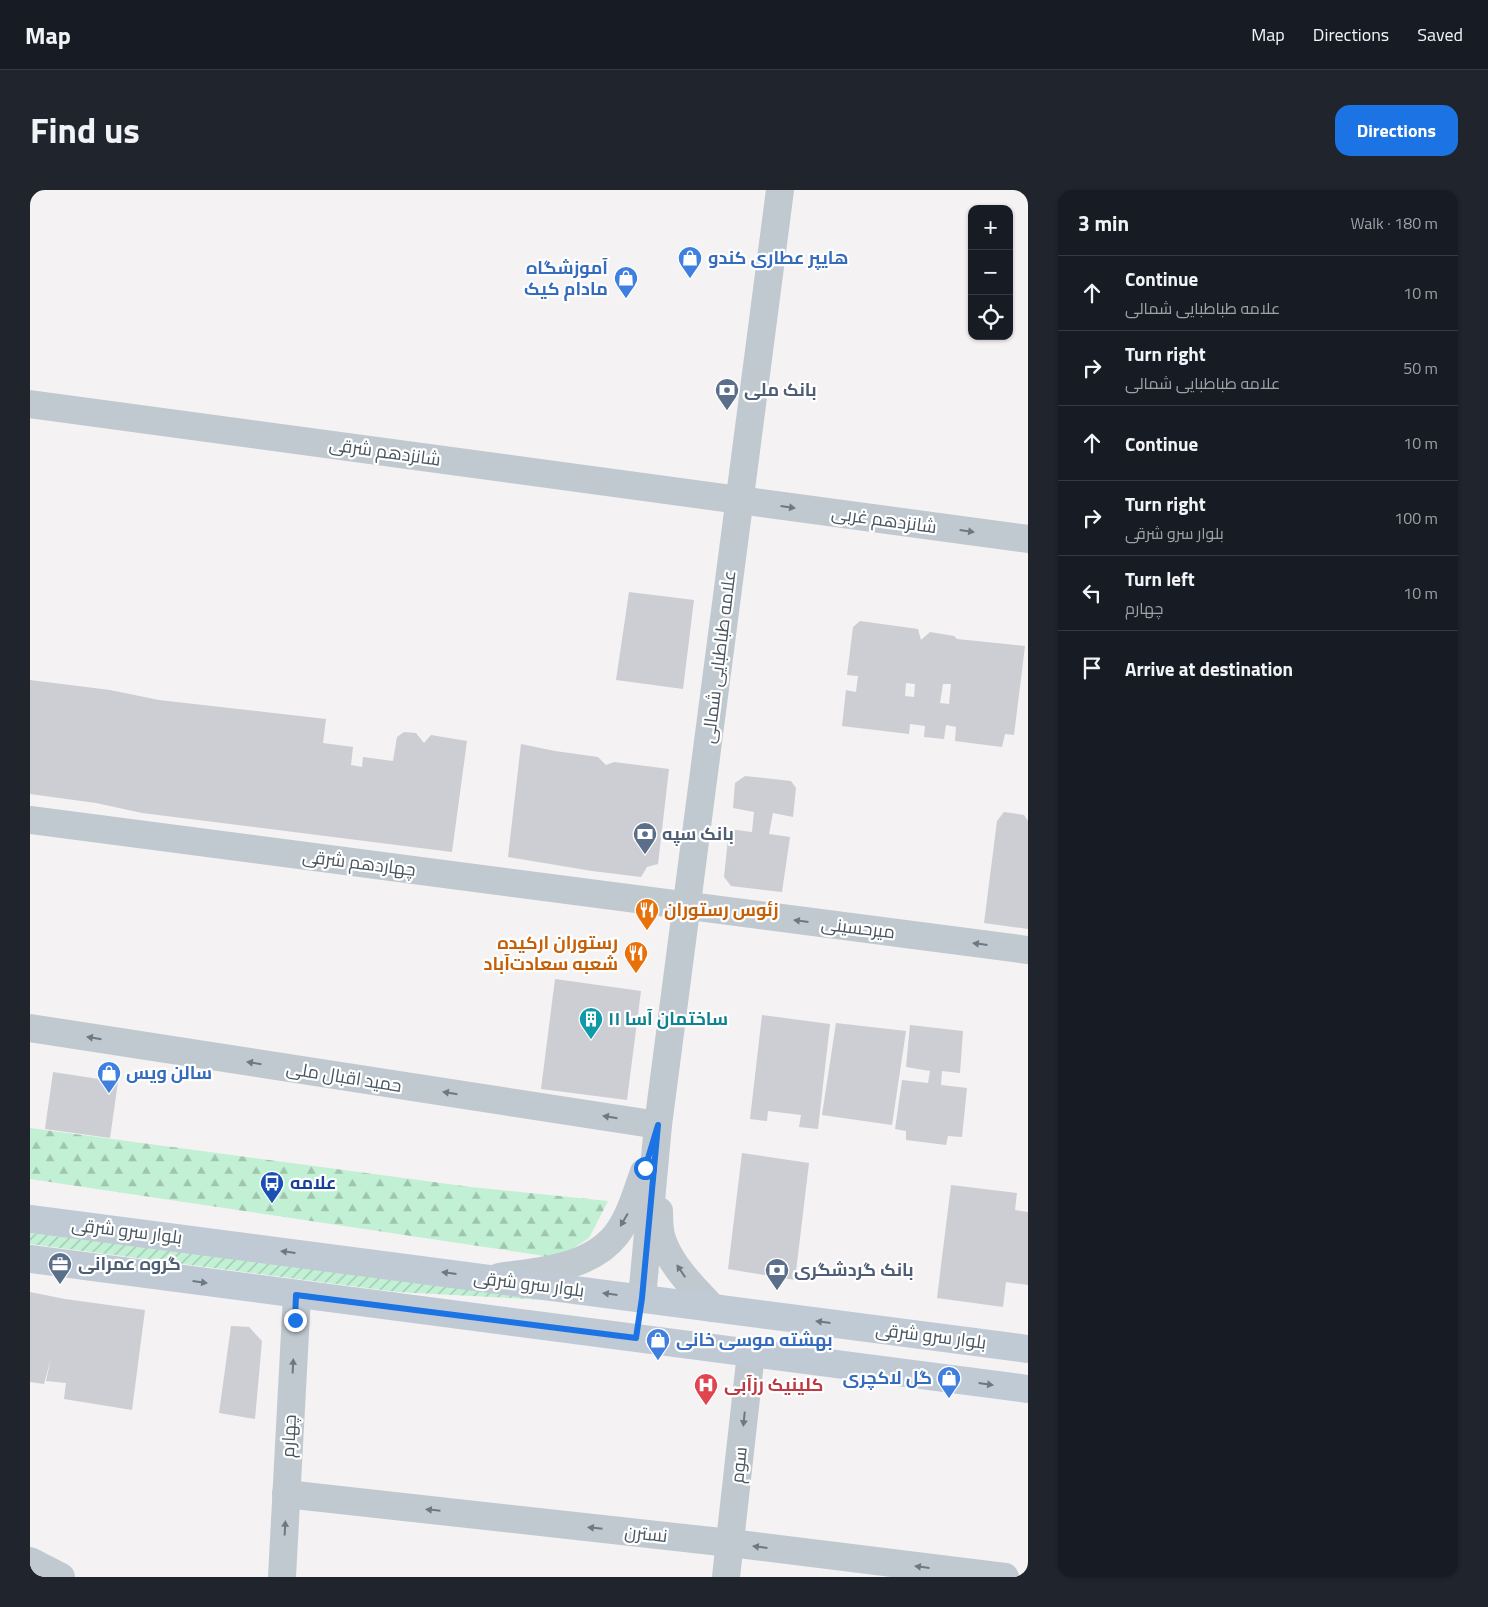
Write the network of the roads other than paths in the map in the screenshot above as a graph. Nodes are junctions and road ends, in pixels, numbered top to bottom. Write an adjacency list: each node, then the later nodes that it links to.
1 (780, 190): 3 (street, علامه طباطبایی شمالی)
2 (30, 404): 3 (street, شانزدهم شرقی)
3 (740, 500): 4 (street, شانزدهم غربی, one-way to 4); 6 (street, علامه طباطبایی شمالی)
4 (1028, 539)
5 (30, 820): 6 (street, چهاردهم شرقی)
6 (687, 906): 7 (street, میرحسینی, one-way to 6); 9 (street, علامه طباطبایی شمالی)
7 (1028, 950)
8 (30, 1028): 9 (street, حمید اقبال ملی, one-way to 8)
9 (658, 1125): 12 (street, علامه طباطبایی شمالی, one-way to 12); 14 (street, علامه طباطبایی شمالی); 15 (street, علامه طباطبایی شمالی, one-way to 9)
10 (30, 1219): 12 (main road, بلوار سرو شرقی, one-way to 10)
11 (30, 1259): 13 (main road, one-way to 13)
12 (491, 1279): 14 (main road, بلوار سرو شرقی, one-way to 12)
13 (296, 1295): 16 (main road); 20 (street, چهارم, one-way to 13)
14 (642, 1298): 15 (main road, بلوار سرو شرقی); 16 (main road)
15 (713, 1308): 17 (main road, بلوار سرو شرقی, one-way to 15)
16 (636, 1338): 18 (main road)
17 (1028, 1349)
18 (751, 1353): 19 (main road, one-way to 19); 21 (street, سوم, one-way to 21)
19 (1028, 1389)
20 (286, 1494): 21 (street, نسترن, one-way to 20); 24 (street, چهارم, one-way to 20)
21 (730, 1543): 25 (street, سوم); 26 (street, نسترن, one-way to 21)
22 (30, 1561): 23 (street)
23 (61, 1577)
24 (282, 1577)
25 (726, 1577)
26 (1005, 1577)

